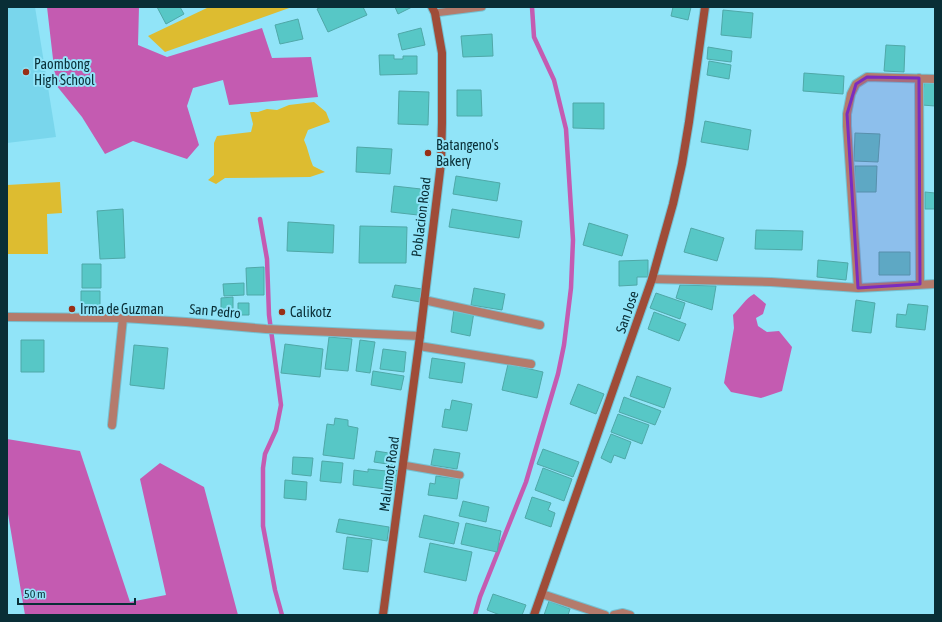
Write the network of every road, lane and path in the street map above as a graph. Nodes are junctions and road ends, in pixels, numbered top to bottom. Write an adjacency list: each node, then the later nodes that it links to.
1 (482, 7): 3 (lane)
2 (705, 7): 6 (street, San Jose)
3 (434, 10): 10 (street, Poblacion Road)
4 (919, 78): 5 (street); 7 (street); 9 (street)
5 (935, 79)
6 (652, 279): 9 (street); 20 (street, San Jose)
7 (920, 284): 8 (street); 9 (street)
8 (935, 284)
9 (858, 288)
10 (424, 300): 13 (street); 14 (street, Poblacion Road)
11 (7, 317): 12 (street, San Pedro)
12 (123, 318): 14 (street, San Pedro); 17 (street)
13 (540, 325)
14 (420, 336): 15 (street, Malumot Road)
15 (419, 346): 16 (street); 18 (street, Malumot Road)
16 (530, 364)
17 (112, 424)
18 (403, 465): 19 (lane); 21 (street, Malumot Road)
19 (460, 475)
20 (542, 594): 22 (street, San Jose); 23 (street)
21 (383, 615)
22 (534, 615)
23 (605, 615)
24 (614, 615): 25 (street)
25 (630, 615)

